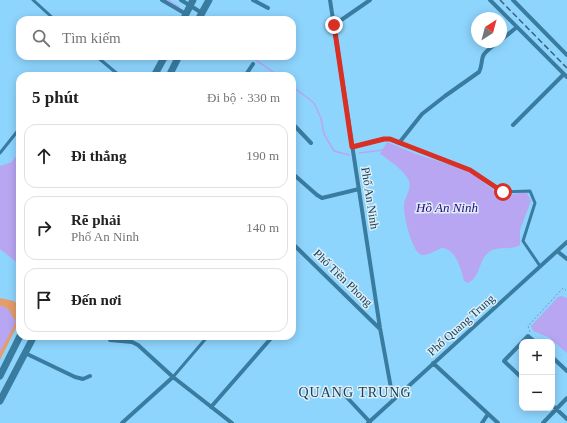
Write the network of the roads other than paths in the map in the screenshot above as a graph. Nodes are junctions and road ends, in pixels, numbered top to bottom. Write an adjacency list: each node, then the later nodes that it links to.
1 (33, 0): 12 (lane)
2 (162, 0): 13 (street)
3 (181, 0): 10 (street)
4 (209, 0): 16 (street)
5 (253, 0): 11 (street)
6 (330, 0): 17 (street, Phố An Ninh)
7 (370, 0): 17 (street)
8 (490, 0): 18 (street)
9 (513, 0): 21 (street)
10 (192, 3): 14 (street); 15 (street)
11 (268, 8)
12 (51, 16)
13 (184, 16)
14 (186, 16)
15 (200, 16)
16 (202, 16)
17 (334, 25): 36 (street, Phố An Ninh)
18 (517, 27): 19 (street); 30 (street)
19 (507, 35)
20 (491, 48): 35 (street)
21 (567, 55)
22 (101, 60): 26 (lane)
23 (162, 60): 27 (street)
24 (177, 60): 28 (street)
25 (253, 64): 29 (street)
26 (115, 72)
27 (156, 72)
28 (171, 72)
29 (248, 72)
30 (566, 75): 31 (street)
31 (514, 125)
32 (296, 127): 34 (street)
33 (16, 133): 37 (lane)
34 (311, 143)
35 (398, 143): 36 (street); 44 (lane)
36 (352, 147): 39 (street, Phố An Ninh)
37 (0, 153)
38 (296, 177): 39 (street)
39 (359, 190): 45 (street, Phố An Ninh)
40 (567, 242): 42 (street, Phố Quang Trung)
41 (296, 247): 45 (street, Phố Tiền Phong)
42 (557, 251): 43 (street); 44 (street, Phố Quang Trung)
43 (567, 259)
44 (540, 266): 54 (street, Phố Quang Trung)
45 (380, 328): 62 (street, Phố An Ninh)
46 (18, 340): 57 (street)
47 (32, 340): 52 (street)
48 (110, 340): 59 (street)
49 (205, 340): 59 (lane)
50 (270, 340): 64 (street)
51 (519, 345): 56 (street)
52 (25, 353): 58 (street); 63 (street)
53 (555, 360): 55 (street)
54 (433, 363): 62 (street, Phố Quang Trung); 66 (street)
55 (567, 371)
56 (519, 375)
57 (0, 376)
58 (90, 376)
59 (173, 377): 64 (street); 69 (street)
60 (341, 391): 68 (street)
61 (567, 398): 65 (street)
62 (394, 400): 68 (street, Phố Quang Trung)
63 (0, 401)
64 (211, 407): 70 (street)
65 (556, 409): 67 (street); 73 (street)
66 (488, 414): 71 (street); 72 (street)
67 (567, 419)
68 (369, 422)
69 (122, 423)
70 (232, 423)
71 (482, 423)
72 (498, 423)
73 (543, 423)

